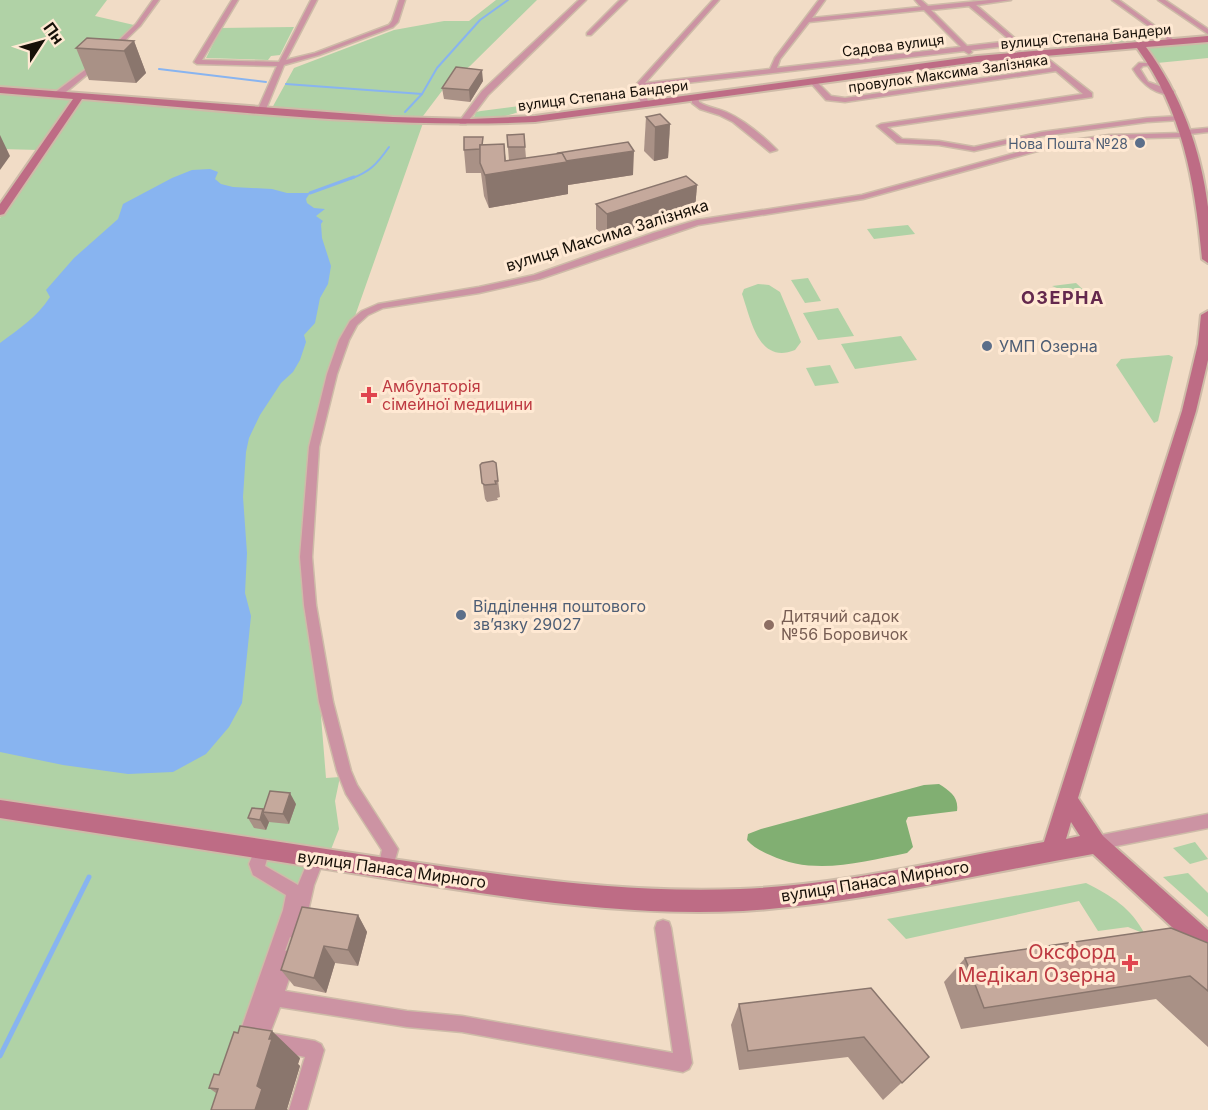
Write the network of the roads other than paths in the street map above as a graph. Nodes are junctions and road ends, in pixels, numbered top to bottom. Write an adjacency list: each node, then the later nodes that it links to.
1 (156, 0): 35 (street)
2 (235, 0): 26 (street)
3 (314, 0): 26 (street)
4 (402, 0): 26 (street)
5 (583, 0): 41 (street)
6 (624, 0): 17 (street)
7 (713, 0): 32 (street)
8 (822, 0): 15 (street)
9 (918, 0): 14 (street)
10 (1008, 0): 13 (street)
11 (1115, 0): 20 (street)
12 (1161, 0): 16 (street)
13 (971, 4): 14 (street); 21 (street)
14 (926, 8): 15 (street); 23 (street)
15 (807, 20): 29 (street)
16 (1208, 32)
17 (589, 34)
18 (1059, 38): 21 (street, Садова вулиця)
19 (1208, 39): 20 (main road, вулиця Степана Бандери)
20 (1174, 42): 22 (main road, вулиця Степана Бандери)
21 (1017, 43): 23 (street, Садова вулиця)
22 (1139, 44): 24 (main road, вулиця Степана Бандери); 27 (main road)
23 (966, 49): 25 (street); 29 (street, Садова вулиця)
24 (1038, 52): 25 (main road, вулиця Степана Бандери); 28 (street, провулок Максима Залізняка)
25 (976, 59): 30 (main road, вулиця Степана Бандери)
26 (281, 64): 39 (street)
27 (1154, 64): 34 (main road); 34 (street)
28 (1057, 69): 30 (street, провулок Максима Залізняка); 40 (street, провулок Максима Залізняка)
29 (772, 72): 31 (street); 32 (street, Садова вулиця)
30 (813, 81): 31 (main road, вулиця Степана Бандери)
31 (784, 84): 37 (main road, вулиця Степана Бандери)
32 (639, 86): 38 (street)
33 (0, 90): 35 (main road, вулиця Степана Бандери)
34 (1171, 93): 40 (main road)
35 (57, 95): 36 (main road, вулиця Степана Бандери)
36 (79, 97): 39 (main road, вулиця Степана Бандери); 45 (main road)
37 (695, 97): 38 (main road, вулиця Степана Бандери); 44 (street)
38 (645, 104): 41 (main road, вулиця Степана Бандери)
39 (262, 109): 41 (main road, вулиця Степана Бандери)
40 (1181, 118): 43 (main road)
41 (463, 122)
42 (1208, 130): 43 (street, вулиця Максима Залізняка)
43 (1186, 133): 46 (main road); 56 (street, вулиця Максима Залізняка)
44 (773, 150)
45 (0, 212)
46 (1208, 259)
47 (1208, 315): 48 (main road)
48 (1206, 344): 49 (main road)
49 (1068, 800): 52 (main road); 54 (main road)
50 (0, 809): 53 (main road, вулиця Панаса Мирного)
51 (1208, 820): 52 (street)
52 (1096, 843): 54 (main road, вулиця Панаса Мирного); 58 (main road)
53 (262, 849): 55 (main road, вулиця Панаса Мирного); 60 (street)
54 (1051, 852): 56 (main road, вулиця Панаса Мирного)
55 (316, 859): 56 (main road, вулиця Панаса Мирного); 59 (street)
56 (386, 869)
57 (663, 928): 59 (street)
58 (1208, 945)
59 (275, 998): 60 (street)
60 (259, 1039): 61 (street)
61 (298, 1110)

